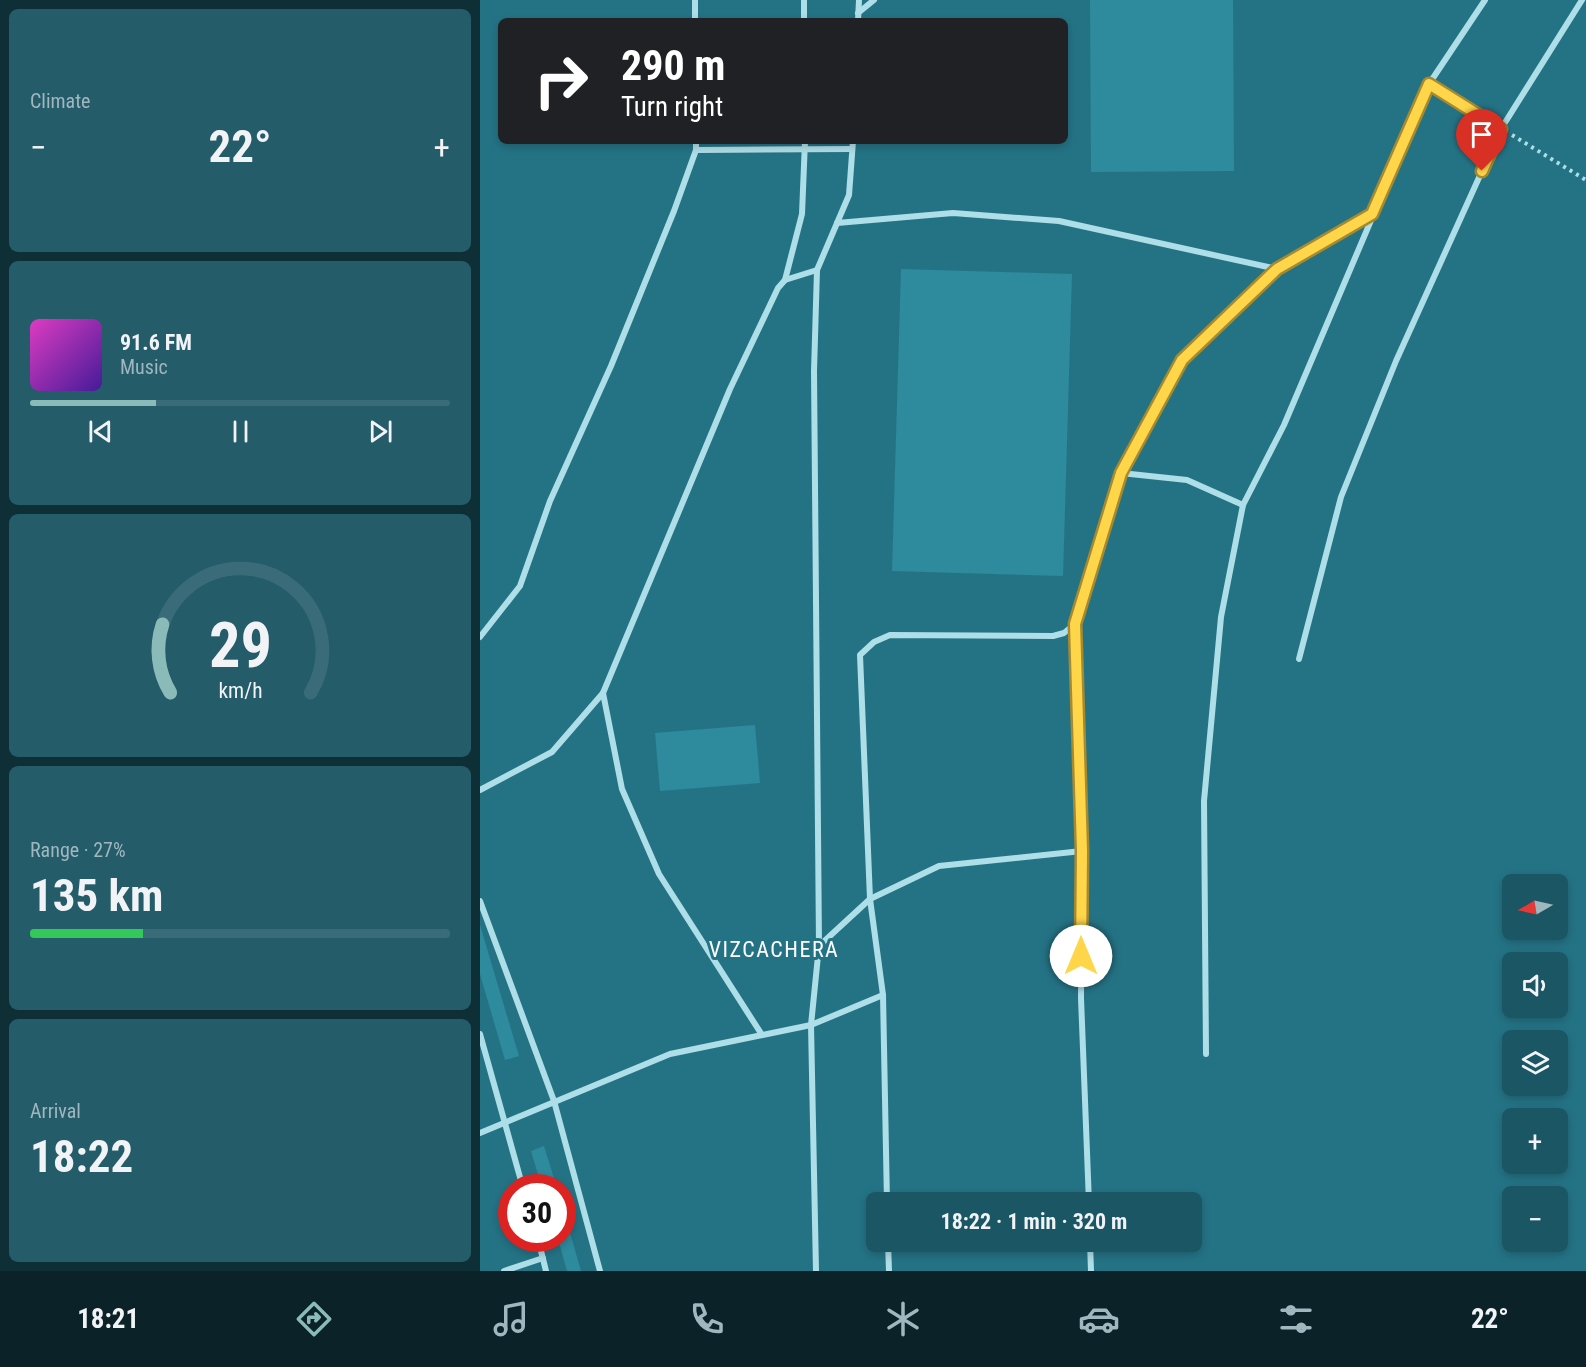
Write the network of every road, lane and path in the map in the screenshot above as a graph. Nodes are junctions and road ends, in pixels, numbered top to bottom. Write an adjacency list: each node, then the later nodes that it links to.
1 (695, 0): 8 (street)
2 (804, 0): 9 (street)
3 (859, 0): 7 (street)
4 (874, 0): 7 (street)
5 (1485, 0): 10 (street)
6 (1582, 0): 11 (street)
7 (858, 17)
8 (695, 18)
9 (804, 18)
10 (1429, 84): 11 (street); 19 (street)
11 (1501, 129): 18 (path); 28 (street)
12 (696, 144): 17 (street)
13 (806, 144): 15 (street)
14 (853, 144): 16 (street)
15 (806, 149): 16 (street); 17 (street); 23 (street)
16 (852, 149): 20 (street)
17 (696, 150): 27 (street)
18 (1586, 180)
19 (1372, 214): 21 (street); 25 (street)
20 (837, 223): 21 (street); 22 (street)
21 (1277, 269): 24 (street)
22 (817, 270): 23 (street); 34 (street)
23 (785, 280): 29 (street)
24 (1121, 473): 25 (street); 26 (street)
25 (1243, 504): 39 (street)
26 (1075, 624): 31 (street); 32 (street)
27 (480, 637)
28 (1299, 659)
29 (603, 693): 30 (street); 38 (street)
30 (480, 790)
31 (1082, 851): 32 (street); 45 (street)
32 (870, 899): 34 (street); 35 (street)
33 (480, 901): 40 (street)
34 (819, 946): 36 (street)
35 (883, 995): 36 (street); 44 (street)
36 (811, 1025): 38 (street); 53 (street)
37 (480, 1034): 41 (street)
38 (762, 1035): 40 (street)
39 (1206, 1054)
40 (554, 1101): 41 (street); 52 (street)
41 (505, 1122): 42 (street); 43 (street)
42 (480, 1133)
43 (519, 1174)
44 (887, 1192)
45 (1089, 1192)
46 (541, 1252): 49 (street)
47 (888, 1252): 54 (street)
48 (1090, 1252): 55 (street)
49 (543, 1258): 50 (street); 51 (street)
50 (504, 1271)
51 (546, 1271)
52 (600, 1271)
53 (816, 1271)
54 (889, 1271)
55 (1091, 1271)

